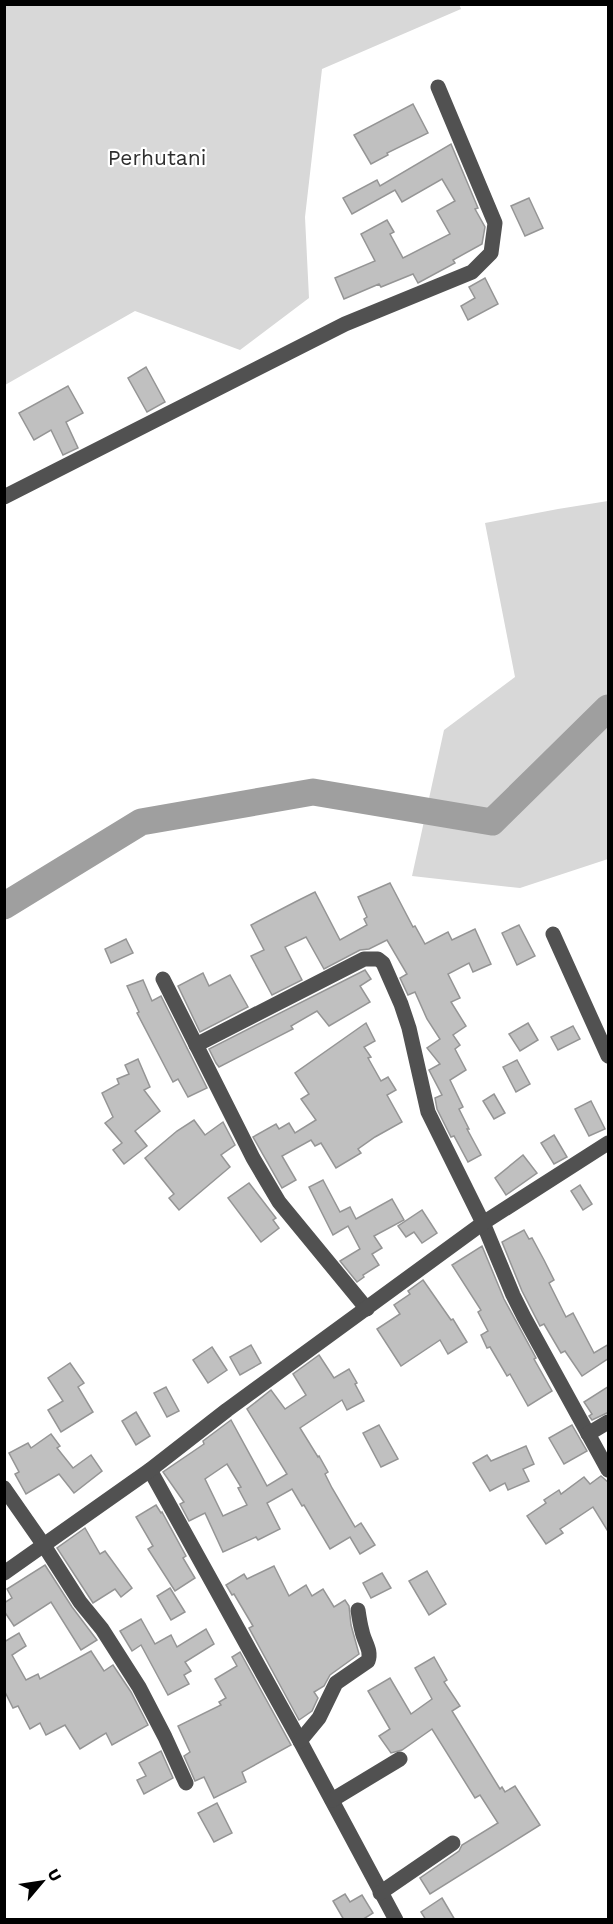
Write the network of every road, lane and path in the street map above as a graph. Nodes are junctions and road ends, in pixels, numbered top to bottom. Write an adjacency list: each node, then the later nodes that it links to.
1 (438, 87): 2 (street)
2 (4, 497)
3 (553, 934): 6 (street)
4 (163, 979): 5 (street)
5 (196, 1045): 8 (street); 9 (street)
6 (609, 1056)
7 (609, 1143): 8 (street)
8 (483, 1223): 9 (street); 11 (street)
9 (367, 1308): 12 (street)
10 (609, 1422): 11 (street)
11 (588, 1434): 13 (street)
12 (150, 1470): 15 (street); 18 (street)
13 (609, 1470)
14 (4, 1488): 15 (street)
15 (43, 1544): 16 (street); 20 (street)
16 (4, 1573)
17 (358, 1610): 18 (street)
18 (300, 1741): 21 (street)
19 (400, 1759): 21 (street)
20 (186, 1783)
21 (332, 1800): 23 (street)
22 (453, 1843): 23 (street)
23 (380, 1893): 24 (street)
24 (396, 1920)

